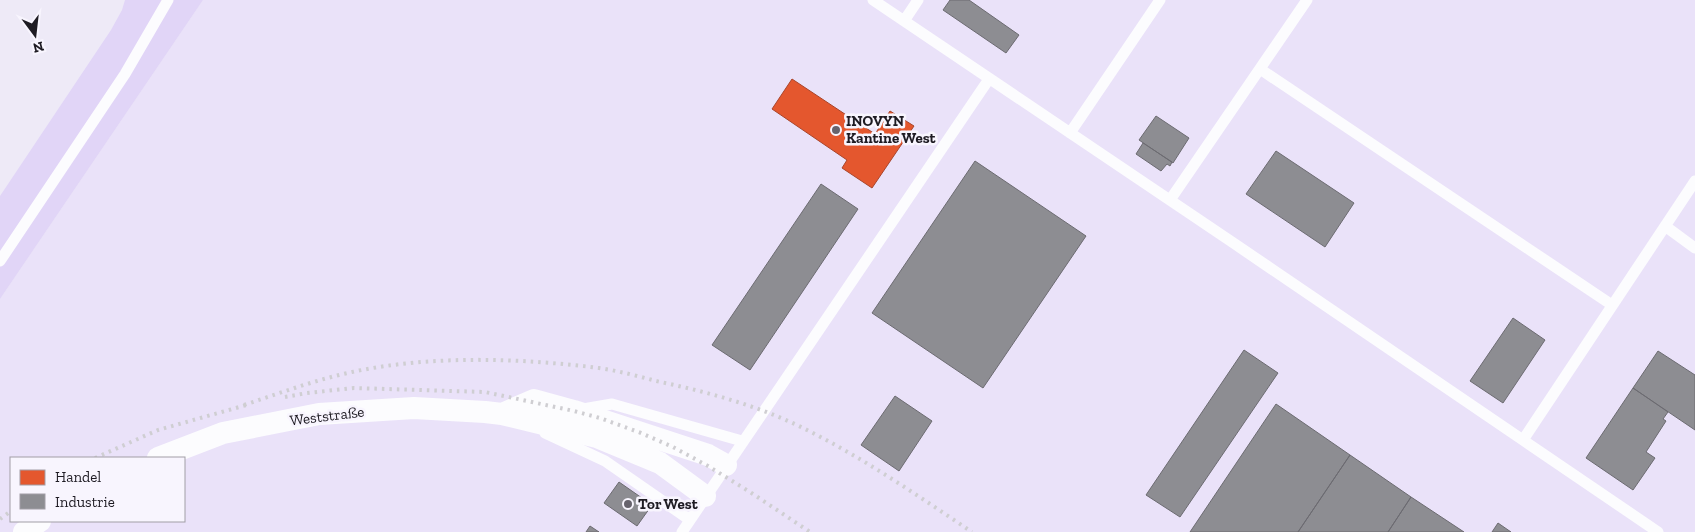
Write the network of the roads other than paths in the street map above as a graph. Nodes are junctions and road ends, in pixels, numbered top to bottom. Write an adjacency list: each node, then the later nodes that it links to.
1 (168, 0): 14 (lane)
2 (873, 0): 6 (lane)
3 (918, 0): 6 (lane)
4 (1160, 0): 9 (lane)
5 (1307, 0): 7 (lane)
6 (904, 21): 8 (lane)
7 (1260, 69): 11 (lane); 15 (lane)
8 (989, 79): 9 (lane); 19 (lane)
9 (1070, 133): 11 (lane)
10 (1695, 181): 12 (lane)
11 (1170, 200): 18 (lane)
12 (1665, 226): 13 (lane); 15 (lane)
13 (1695, 248)
14 (0, 261)
15 (1612, 305): 18 (lane)
16 (574, 411): 17 (street, Weststraße); 19 (lane); 21 (street, Weststraße)
17 (502, 414): 20 (street, Weststraße); 22 (street, Weststraße); 23 (lane)
18 (1523, 440): 27 (lane)
19 (742, 441): 21 (lane)
20 (161, 457)
21 (726, 465): 22 (lane)
22 (705, 496): 23 (lane)
23 (690, 520): 26 (lane)
24 (39, 522): 25 (street)
25 (24, 532)
26 (682, 532)
27 (1658, 532)

